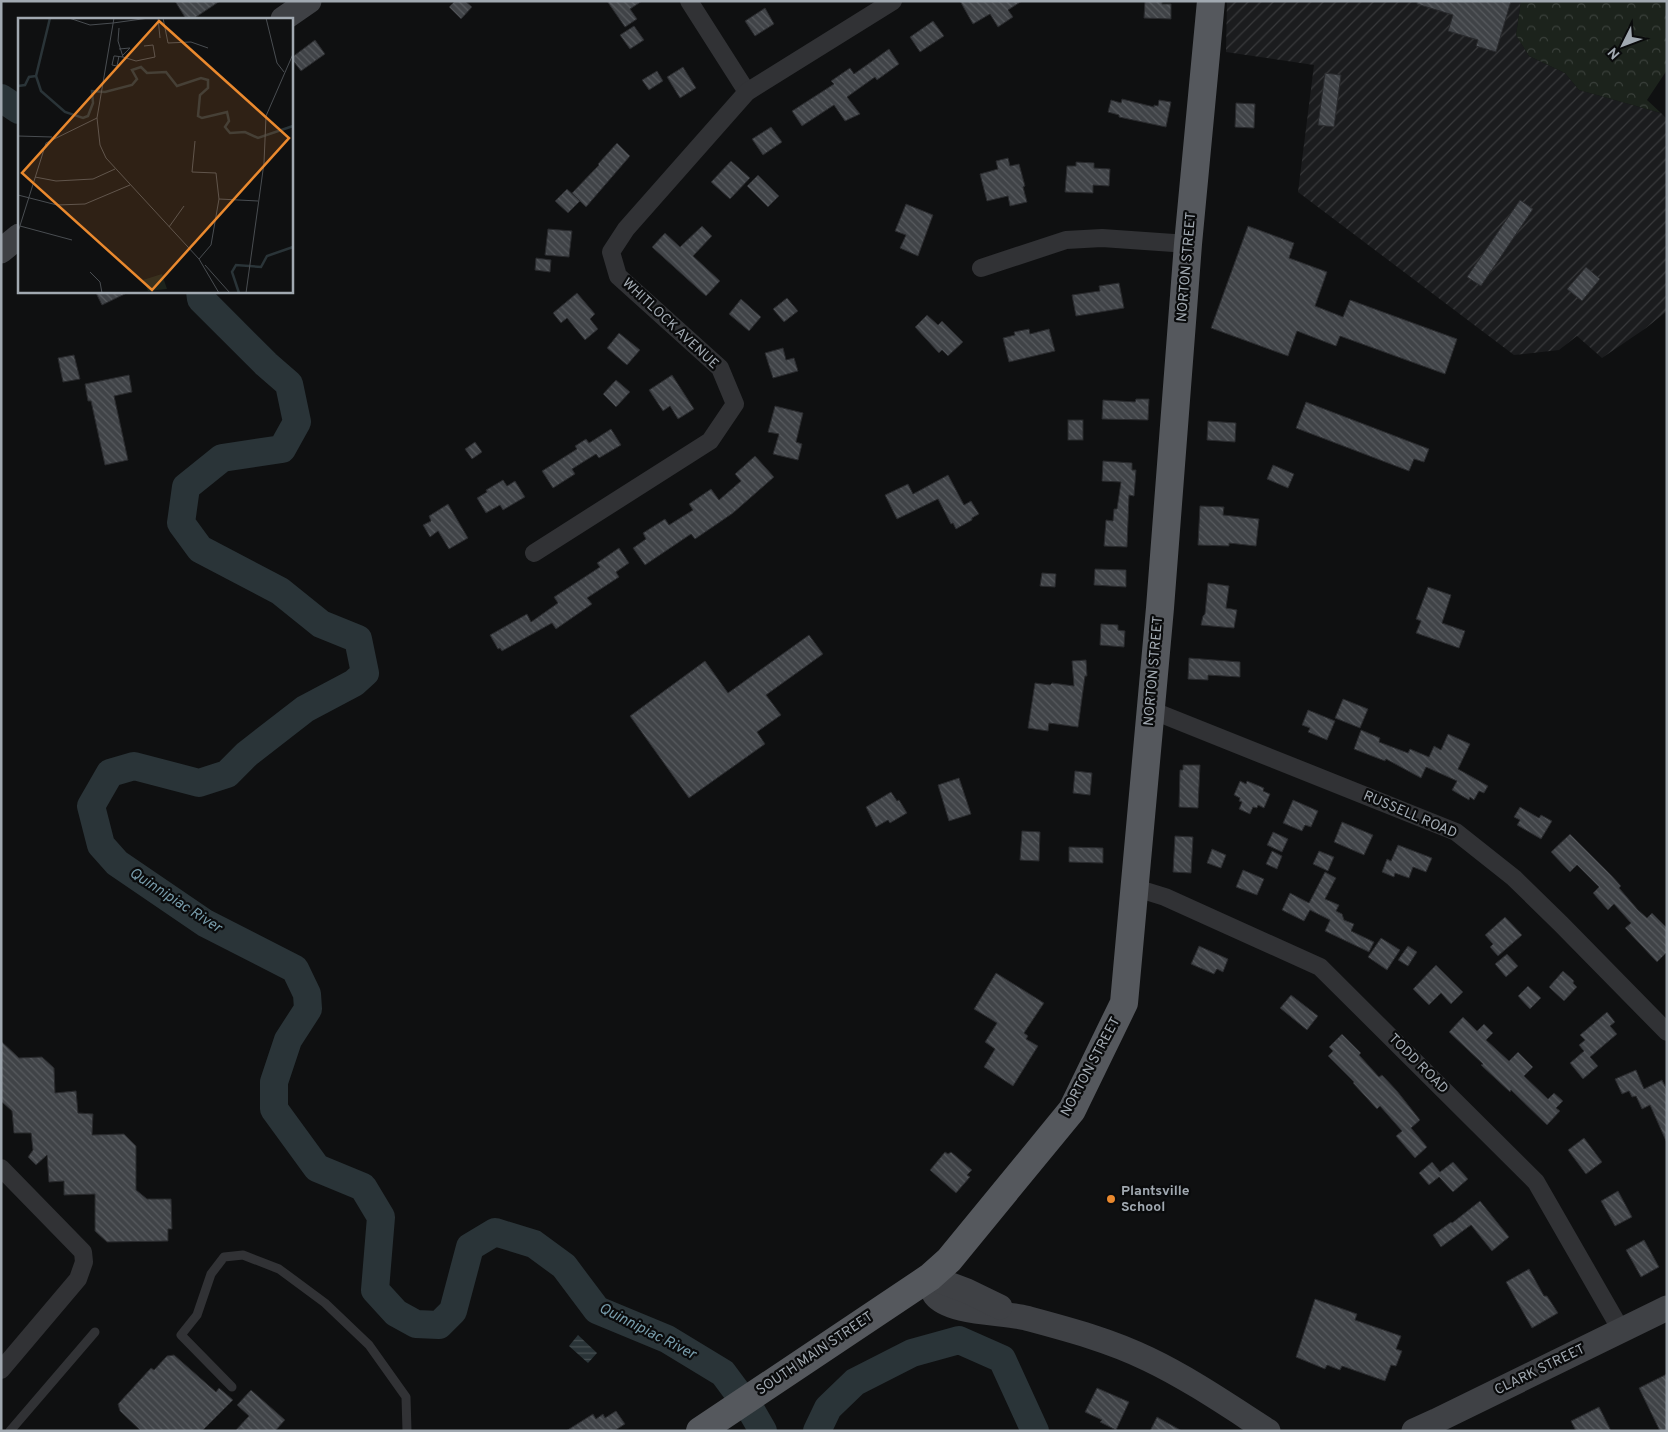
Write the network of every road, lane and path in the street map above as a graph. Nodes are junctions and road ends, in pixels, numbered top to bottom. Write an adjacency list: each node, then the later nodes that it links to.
1 (309, 1): 5 (main road)
2 (689, 1): 6 (street)
3 (894, 1): 6 (street, WHITLOCK AVENUE)
4 (1211, 1): 8 (highway, NORTON STREET)
5 (284, 18)
6 (747, 92): 11 (street, WHITLOCK AVENUE)
7 (18, 237): 9 (main road)
8 (1188, 244): 10 (street); 12 (highway, NORTON STREET)
9 (1, 251)
10 (982, 268)
11 (534, 553)
12 (1151, 710): 13 (highway, NORTON STREET); 14 (street, RUSSELL ROAD)
13 (1136, 888): 16 (highway, NORTON STREET); 18 (street, TODD ROAD)
14 (1667, 1032)
15 (1, 1168): 20 (street)
16 (930, 1277): 24 (highway, SOUTH MAIN STREET); 25 (main road)
17 (1667, 1308): 18 (main road, CLARK STREET)
18 (1621, 1330): 26 (main road, CLARK STREET)
19 (95, 1332): 22 (lane)
20 (1, 1370)
21 (232, 1387): 23 (lane)
22 (10, 1431)
23 (407, 1431)
24 (700, 1431)
25 (1268, 1431)
26 (1414, 1431)

